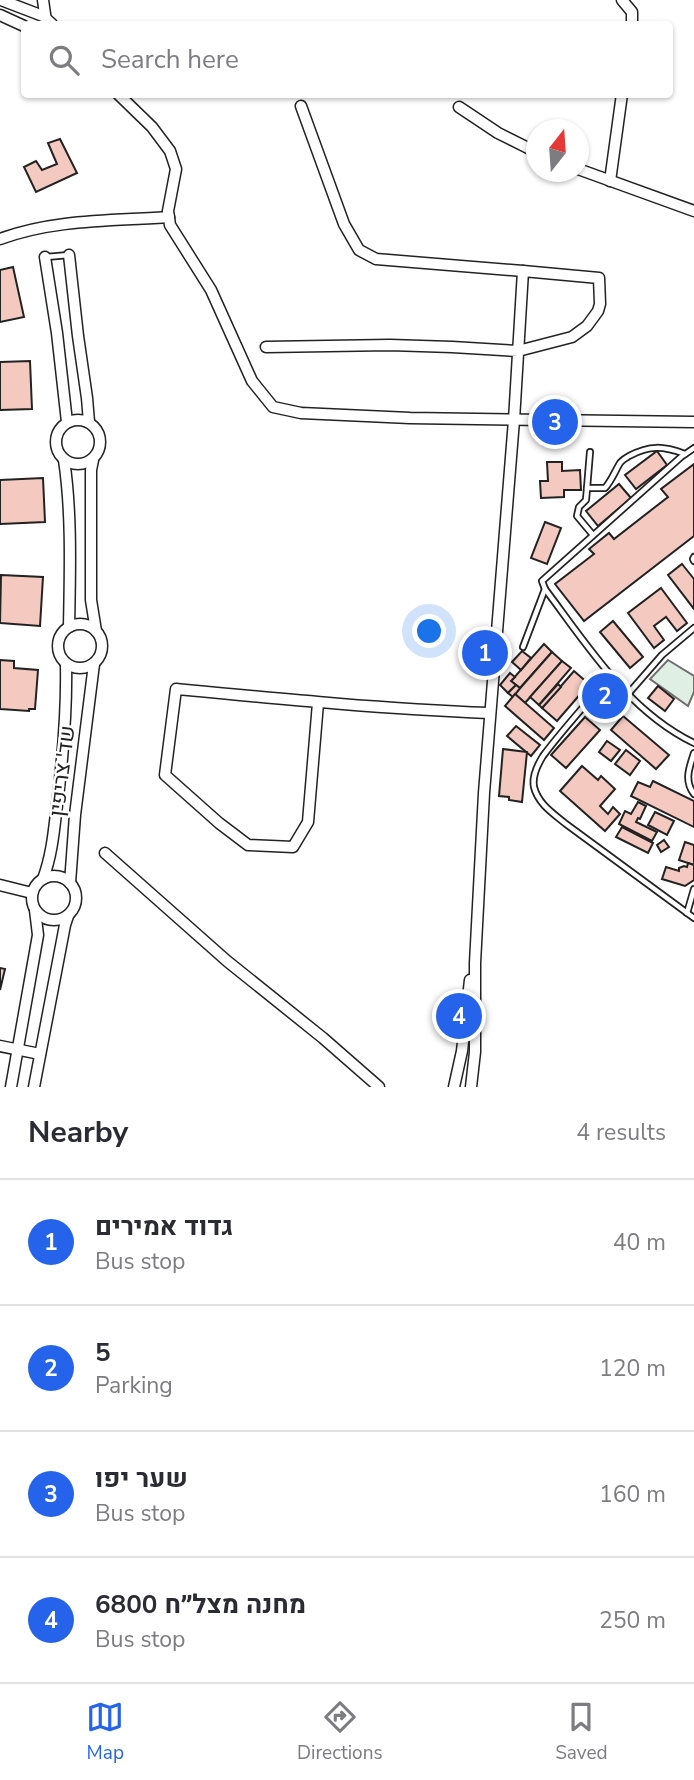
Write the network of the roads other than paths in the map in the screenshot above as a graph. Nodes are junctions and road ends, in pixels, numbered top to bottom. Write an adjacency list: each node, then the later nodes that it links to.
1 (1, 0): 5 (street)
2 (43, 0): 6 (street)
3 (622, 0): 7 (street)
4 (0, 15): 8 (street)
5 (45, 21)
6 (48, 21)
7 (632, 21)
8 (21, 25)
9 (122, 98): 17 (street)
10 (621, 98): 15 (street)
11 (301, 106): 21 (street)
12 (459, 107): 13 (street)
13 (526, 147)
14 (589, 173): 15 (street)
15 (610, 181): 16 (street)
16 (694, 211)
17 (169, 217): 18 (street); 24 (street)
18 (0, 239)
19 (69, 255): 20 (lane); 26 (street)
20 (45, 257): 25 (street)
21 (523, 271): 23 (street); 23 (street)
22 (266, 347): 23 (street)
23 (517, 351): 24 (street)
24 (514, 420): 27 (street); 45 (street)
25 (67, 422): 26 (street); 31 (street)
26 (89, 422): 32 (street)
27 (694, 422)
28 (694, 448): 30 (lane)
29 (590, 452): 33 (lane)
30 (685, 454): 33 (lane); 34 (lane)
31 (64, 460): 32 (street); 36 (street)
32 (93, 460): 38 (street)
33 (587, 488): 34 (lane)
34 (593, 535): 35 (lane)
35 (545, 589): 39 (lane); 42 (lane)
36 (69, 627): 38 (street); 40 (street)
37 (694, 628): 43 (lane)
38 (96, 631): 41 (street)
39 (523, 647)
40 (65, 664): 41 (street); 50 (street, שד' צריפין)
41 (94, 664): 51 (street, שד' צריפין)
42 (611, 675): 43 (lane); 56 (lane)
43 (628, 694): 46 (lane)
44 (318, 703): 44 (street); 45 (street)
45 (489, 713): 59 (street)
46 (694, 743)
47 (694, 753): 48 (lane)
48 (694, 794)
49 (105, 853): 63 (street)
50 (43, 879): 51 (street); 54 (street)
51 (70, 883): 57 (street)
52 (0, 885): 54 (street)
53 (694, 889): 56 (lane)
54 (32, 893): 55 (street)
55 (35, 910): 57 (street); 61 (street)
56 (687, 913): 58 (lane)
57 (68, 916): 62 (street)
58 (694, 918)
59 (475, 963): 66 (street); 67 (street)
60 (0, 1046): 61 (street)
61 (18, 1050): 62 (street); 64 (street)
62 (40, 1054): 65 (street)
63 (380, 1086)
64 (11, 1087)
65 (34, 1087)
66 (454, 1087)
67 (471, 1087)

